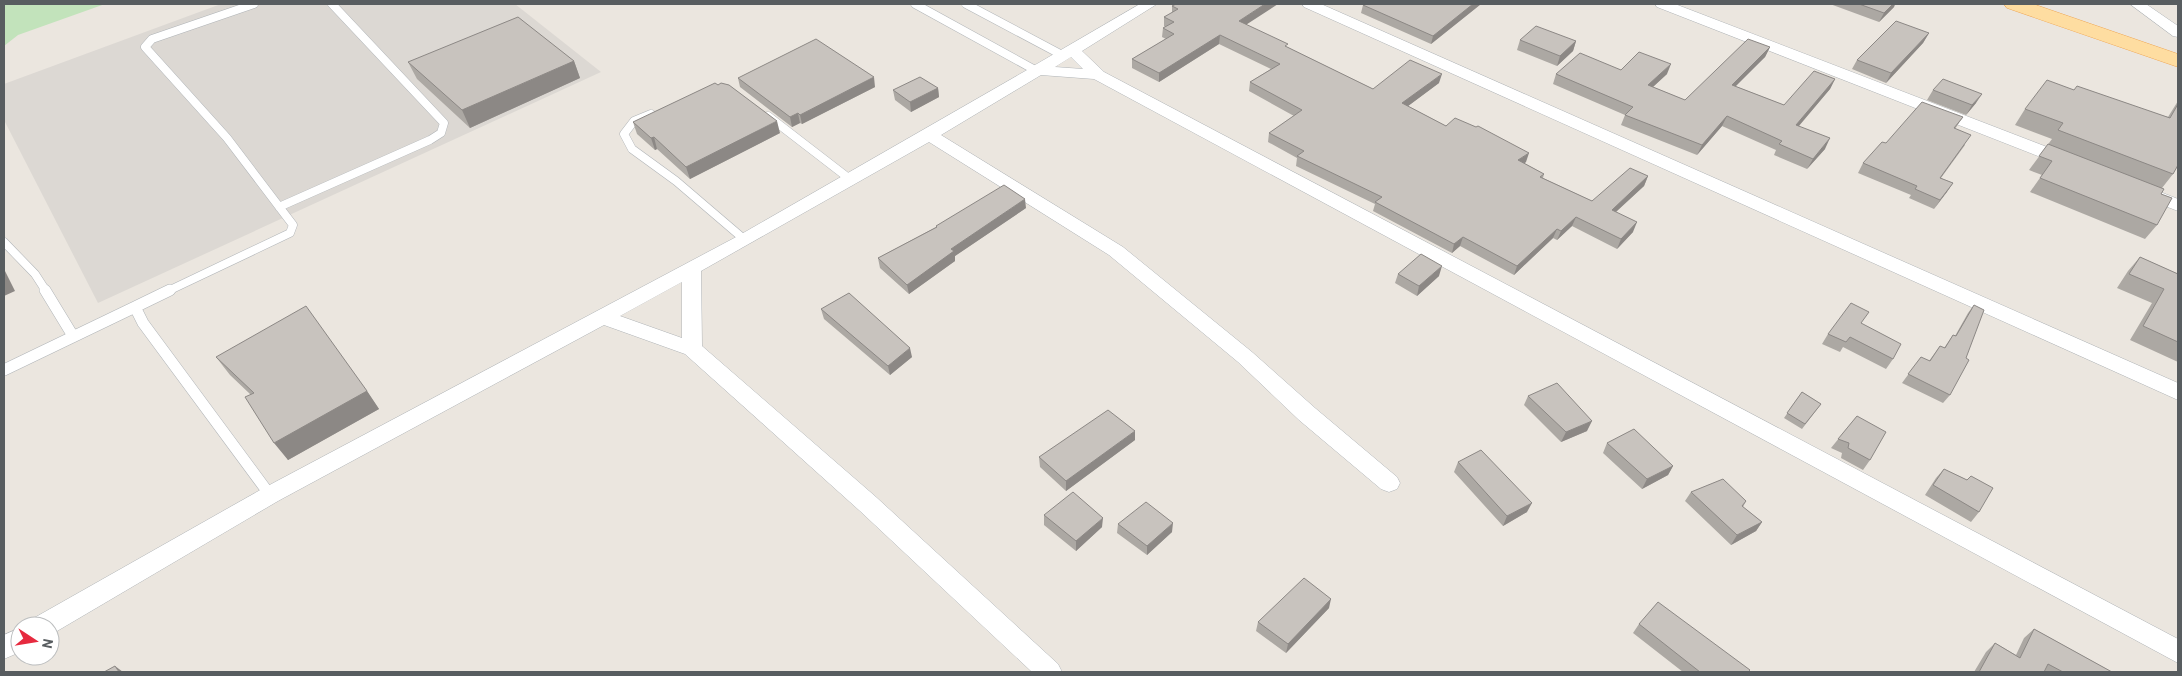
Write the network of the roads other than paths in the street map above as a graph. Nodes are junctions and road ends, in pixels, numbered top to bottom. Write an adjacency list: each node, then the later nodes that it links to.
1 (254, 4): 22 (lane)
2 (332, 4): 22 (lane)
3 (915, 4): 13 (lane)
4 (966, 4): 11 (lane)
5 (1150, 4): 11 (street)
6 (1309, 4): 31 (street)
7 (1662, 4): 18 (street)
8 (2014, 4): 12 (main road)
9 (2136, 4): 10 (street)
10 (2178, 33)
11 (1067, 52): 13 (street); 14 (street)
12 (2178, 61)
13 (1035, 70): 14 (street); 17 (street)
14 (1098, 75): 35 (street)
15 (758, 109): 19 (lane)
16 (661, 110): 23 (lane)
17 (929, 135): 19 (street); 32 (street)
18 (2086, 169)
19 (851, 180): 23 (street)
20 (2132, 187): 21 (street)
21 (2178, 205)
22 (279, 207): 26 (lane)
23 (746, 240): 25 (street)
24 (4, 242): 28 (lane)
25 (692, 269): 27 (street); 29 (street)
26 (135, 307): 28 (lane); 33 (lane)
27 (602, 317): 29 (street); 33 (street)
28 (73, 336): 30 (lane)
29 (692, 349): 36 (street)
30 (4, 370)
31 (2178, 392)
32 (1389, 483)
33 (270, 495): 34 (street)
34 (60, 616)
35 (2178, 652)
36 (1050, 672)

